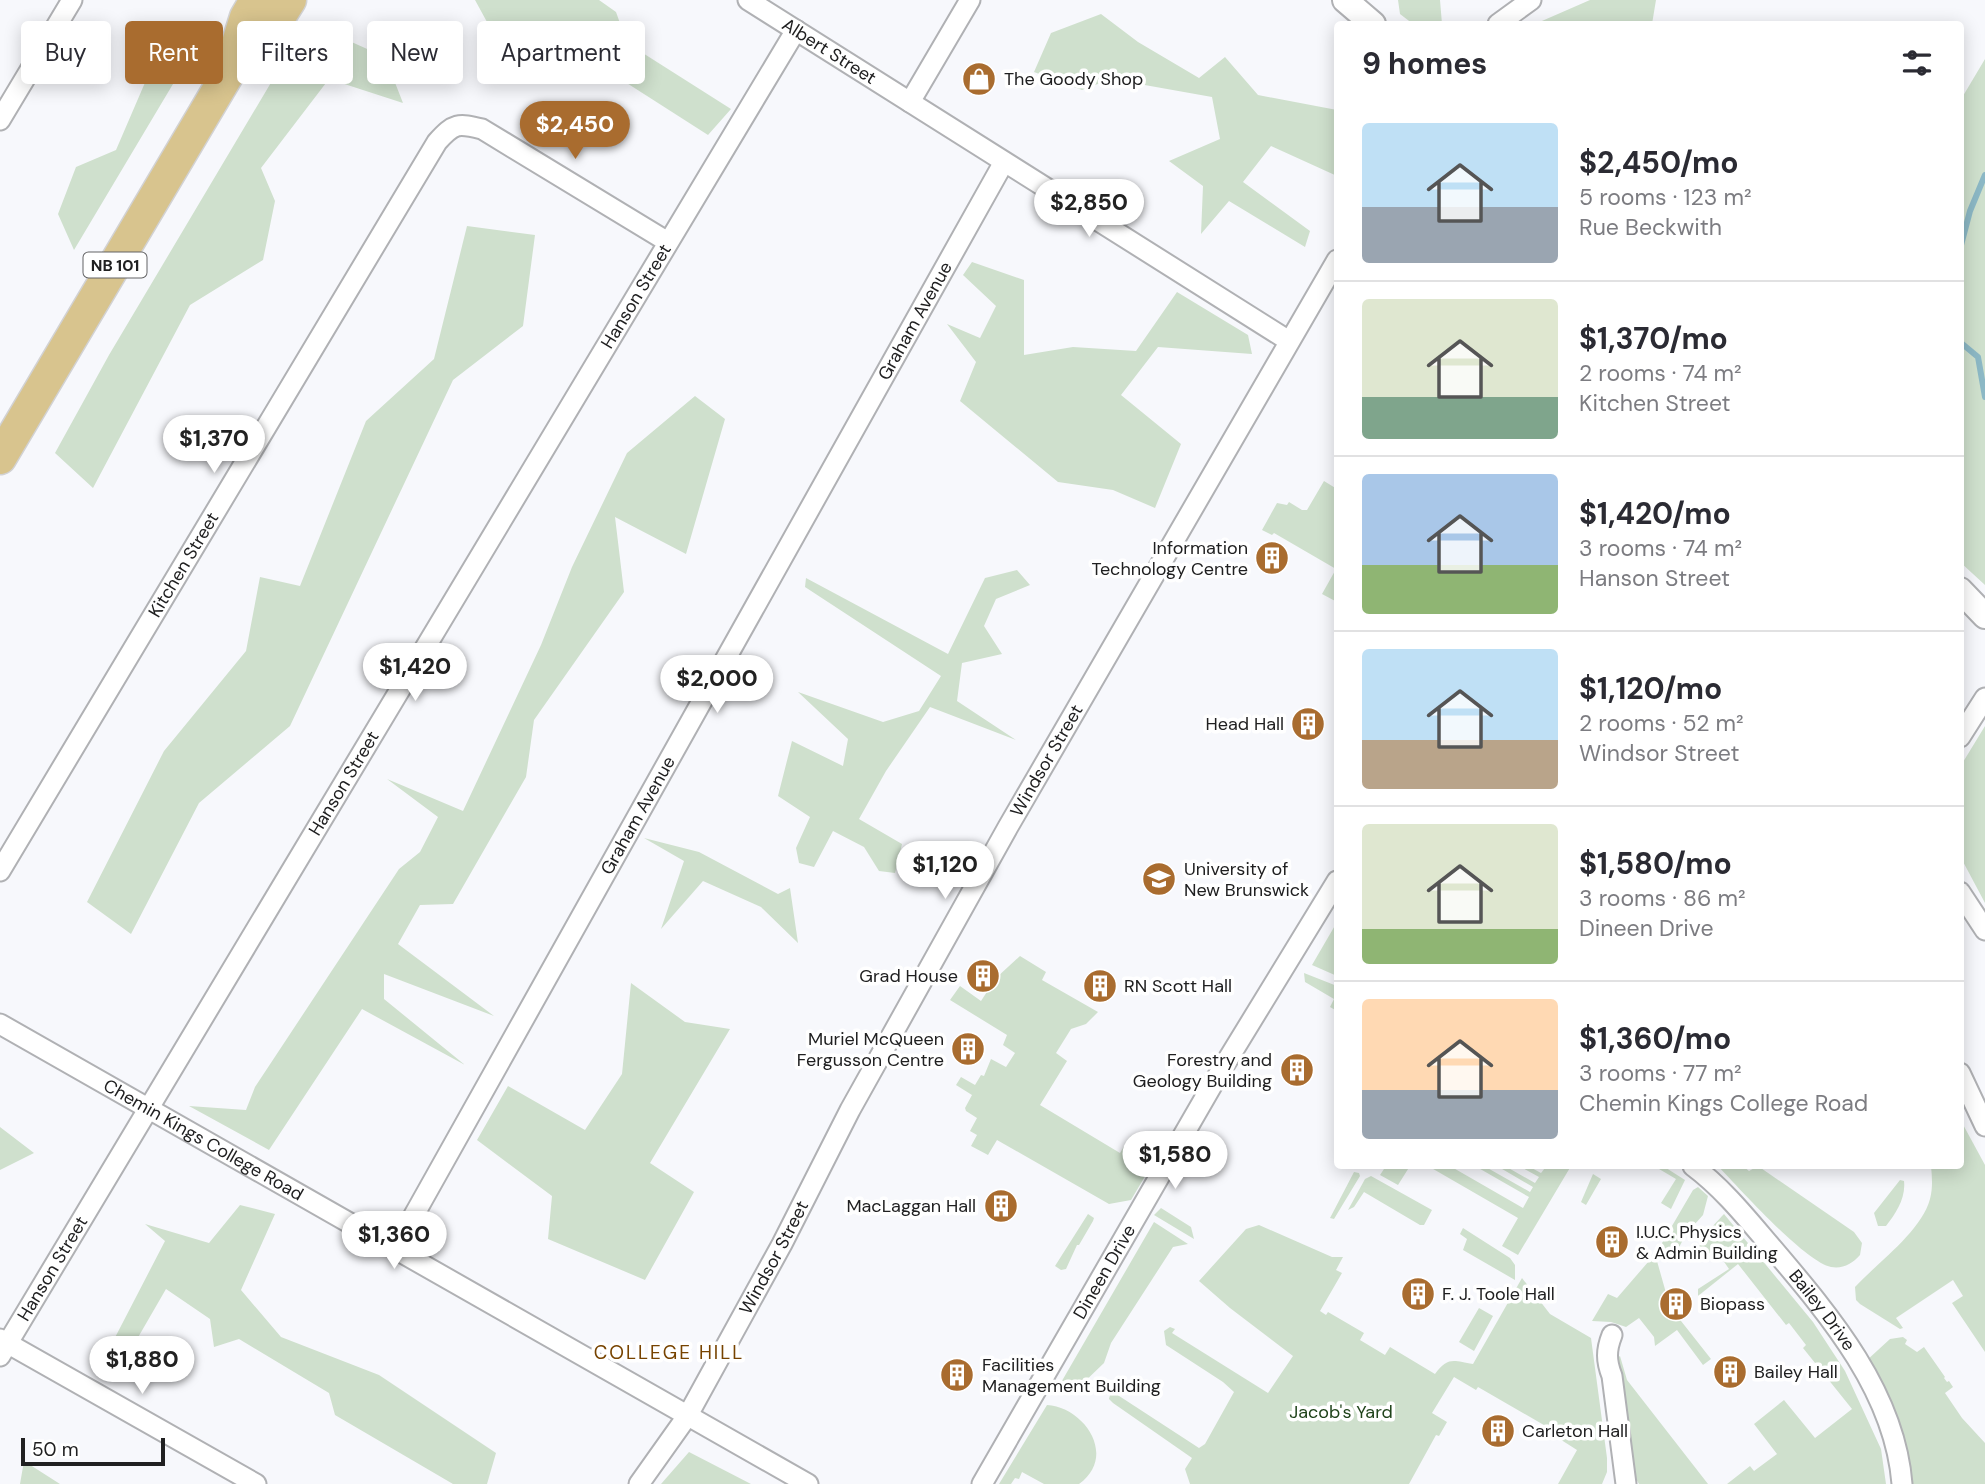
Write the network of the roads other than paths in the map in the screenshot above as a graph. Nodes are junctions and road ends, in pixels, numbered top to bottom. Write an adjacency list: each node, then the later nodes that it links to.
1 (72, 0): 13 (street)
2 (256, 0): 11 (main road, NB 101)
3 (290, 0): 11 (main road, NB 101)
4 (748, 0): 10 (street, Albert Street)
5 (970, 0): 12 (street)
6 (1345, 0): 8 (street)
7 (1531, 0): 9 (street)
8 (1370, 21)
9 (1501, 21)
10 (796, 30): 12 (street, Albert Street); 15 (street, Hanson Street)
11 (229, 72): 18 (main road, NB 101)
12 (910, 102): 14 (street, Albert Street)
13 (0, 120)
14 (1004, 162): 17 (street, Albert Street); 32 (street, Graham Avenue)
15 (668, 242): 23 (street, Kitchen Street); 29 (street, Hanson Street)
16 (1334, 265): 17 (street, Windsor Street)
17 (1289, 341): 35 (street, Windsor Street)
18 (0, 458)
19 (1964, 594): 20 (street)
20 (1985, 616)
21 (1985, 698): 22 (street)
22 (1966, 721)
23 (0, 871)
24 (1334, 886): 39 (street, Dineen Drive)
25 (1964, 898): 26 (street)
26 (1985, 930)
27 (0, 1024): 29 (street, Chemin Kings College Road)
28 (1964, 1081): 30 (street)
29 (148, 1108): 32 (street, Chemin Kings College Road); 34 (street, Hanson Street)
30 (1985, 1126)
31 (1697, 1169): 41 (street, Bailey Drive)
32 (396, 1249): 35 (street, Chemin Kings College Road)
33 (1612, 1335): 40 (street)
34 (3, 1346): 36 (street)
35 (688, 1415): 37 (street, Windsor Street); 38 (street, Chemin Kings College Road)
36 (256, 1484)
37 (639, 1484)
38 (808, 1484)
39 (982, 1484)
40 (1626, 1484)
41 (1902, 1484)

